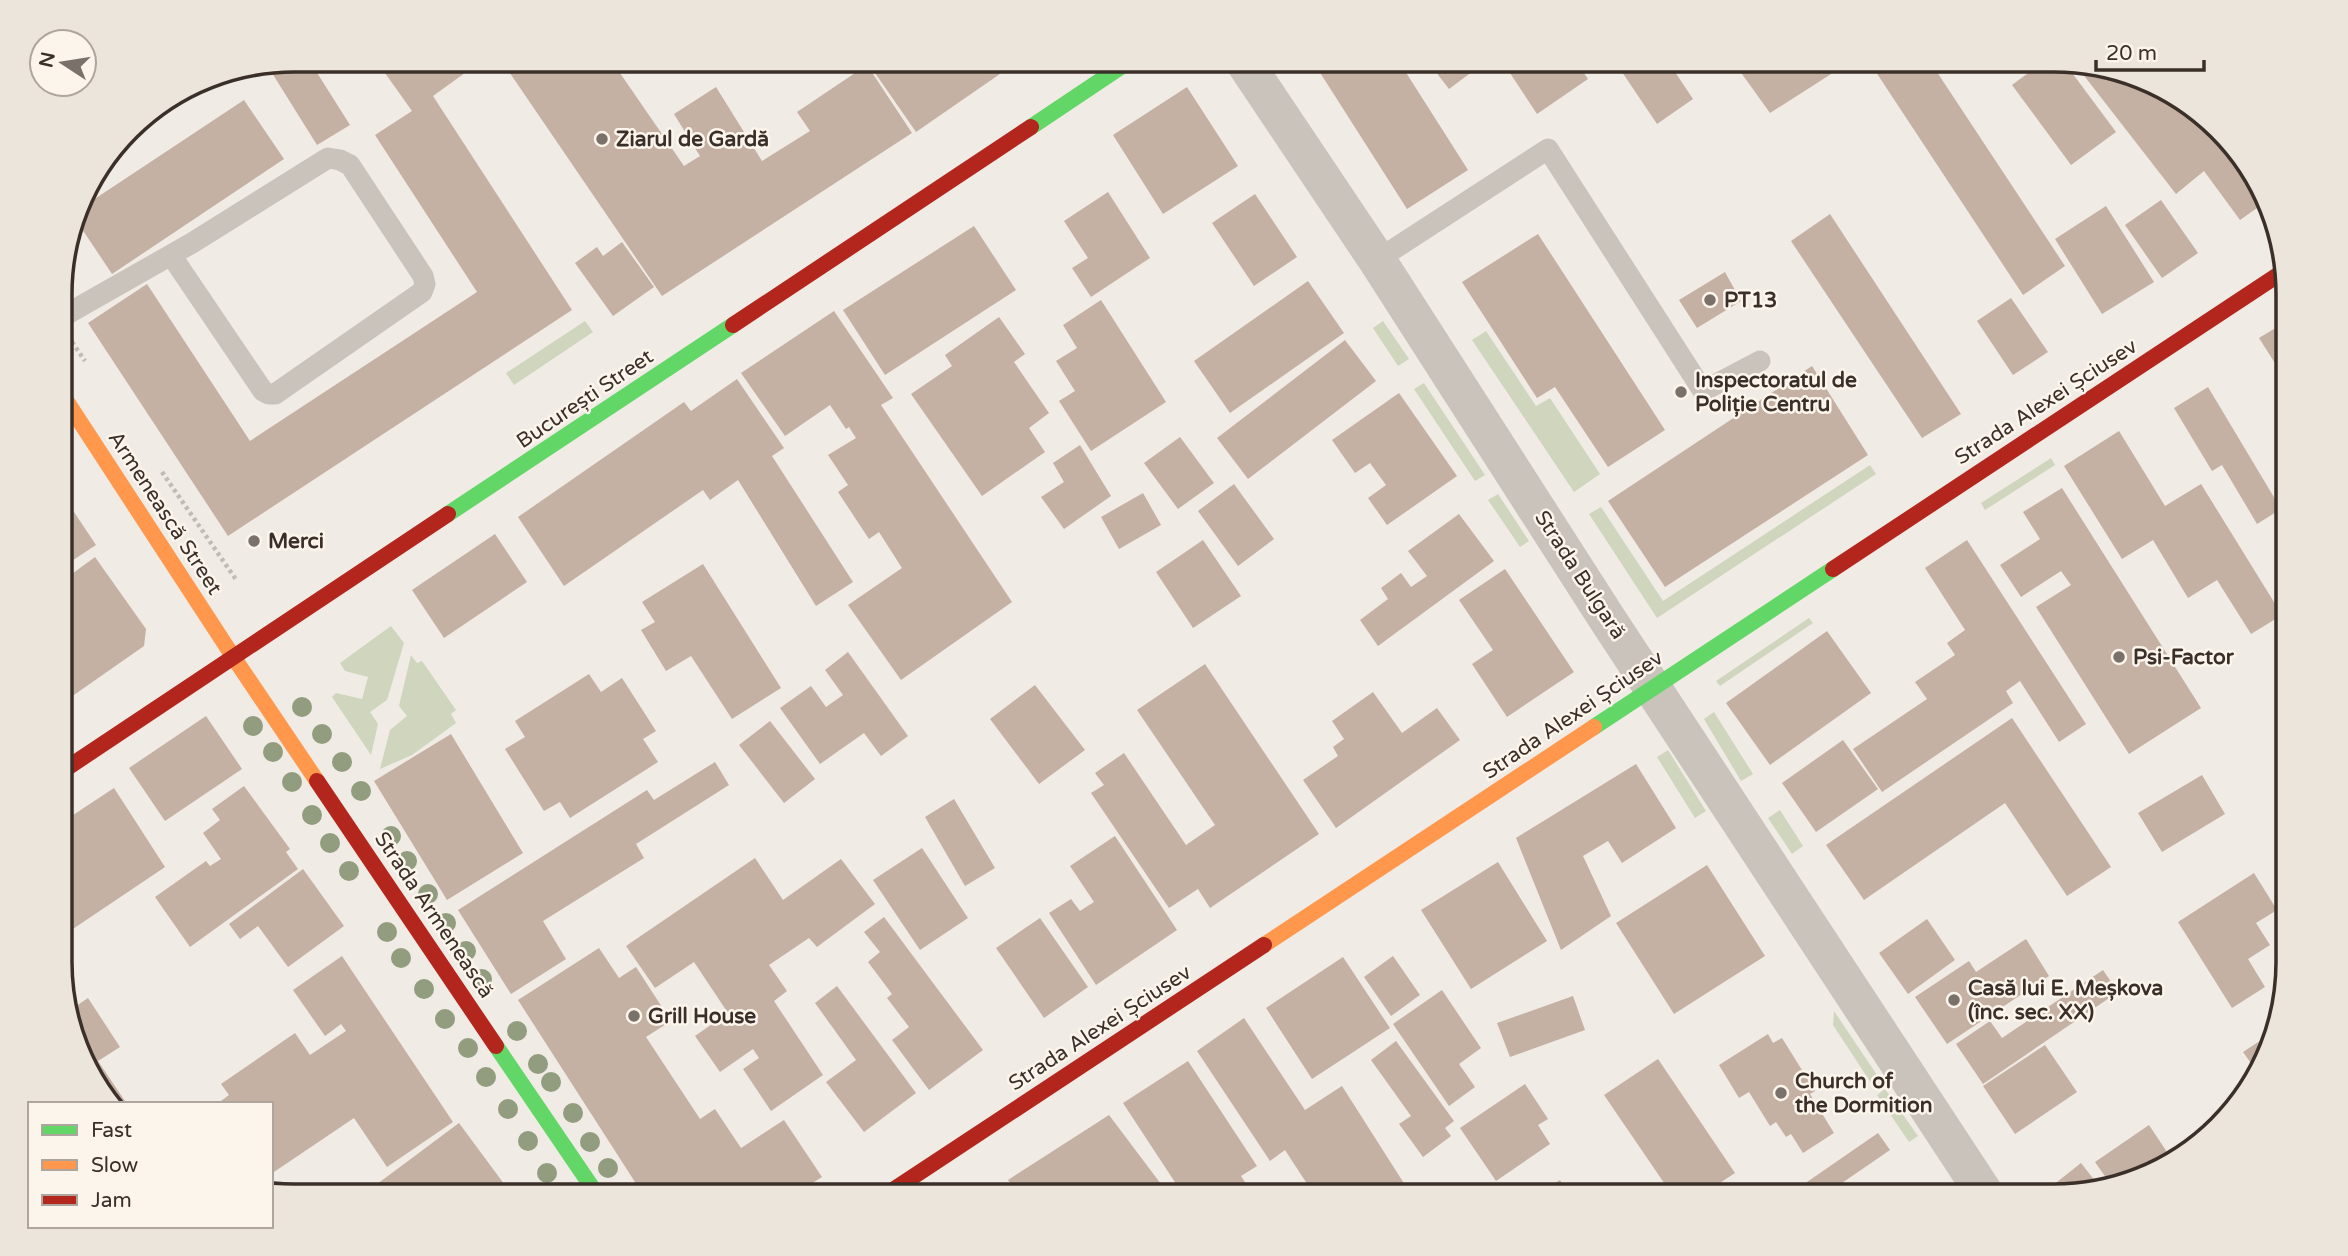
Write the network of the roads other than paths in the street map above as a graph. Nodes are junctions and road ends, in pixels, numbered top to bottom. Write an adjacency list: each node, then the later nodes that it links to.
1 (1113, 72): 9 (main road, București Street)
2 (1251, 72): 4 (street, Strada Bulgară)
3 (171, 255): 3 (lane); 6 (lane)
4 (1377, 260): 7 (lane); 10 (street, Strada Bulgară)
5 (2275, 277): 10 (main road, Strada Alexei Șciusev)
6 (72, 311)
7 (1760, 360)
8 (72, 409): 9 (main road, Armenească Street)
9 (234, 658): 11 (main road, București Street); 12 (main road, Strada Armenească)
10 (1653, 687): 13 (main road, Strada Alexei Șciusev); 14 (street, Strada Bulgară)
11 (72, 765)
12 (590, 1184)
13 (902, 1184)
14 (1978, 1184)

